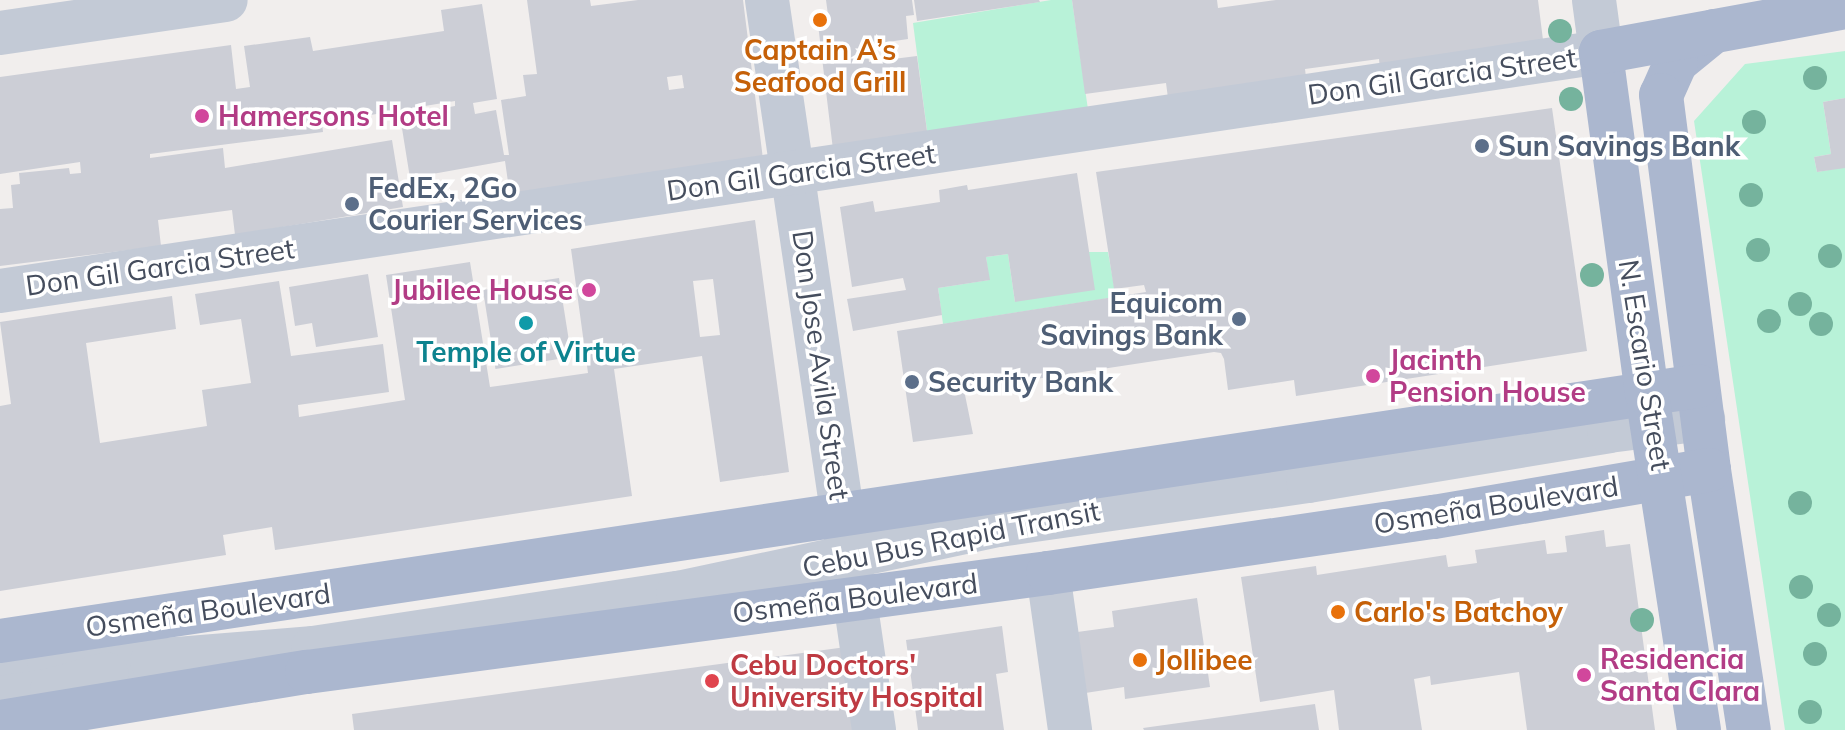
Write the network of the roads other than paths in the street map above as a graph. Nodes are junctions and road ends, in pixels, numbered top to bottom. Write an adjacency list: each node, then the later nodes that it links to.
1 (226, 0): 6 (street)
2 (767, 0): 8 (street, Don Jose Avila Street)
3 (1594, 0): 7 (street, N. Escario Street)
4 (1845, 7): 5 (main road)
5 (1714, 31): 7 (main road); 10 (main road, N. Escario Street)
6 (0, 33)
7 (1601, 52): 8 (street, Don Gil Garcia Street); 11 (main road, N. Escario Street)
8 (792, 173): 9 (street, Don Gil Garcia Street); 14 (street, Don Jose Avila Street)
9 (0, 291)
10 (1700, 402): 11 (main road, Osmeña Boulevard); 12 (main road, N. Escario Street)
11 (1649, 409): 13 (main road, N. Escario Street); 14 (main road, Osmeña Boulevard)
12 (1709, 470): 13 (main road, Osmeña Boulevard); 24 (main road, N. Escario Street)
13 (1663, 478): 15 (main road, Osmeña Boulevard); 23 (main road, N. Escario Street)
14 (849, 556): 15 (main road, Osmeña Boulevard); 16 (main road, Osmeña Boulevard); 17 (street, Cebu Bus Rapid Transit); 20 (main road, Osmeña Boulevard); 21 (street, Don Jose Avila Street)
15 (1048, 573): 22 (street)
16 (0, 641)
17 (152, 661): 18 (street, Cebu Bus Rapid Transit); 19 (street, Cebu Bus Rapid Transit)
18 (0, 666)
19 (0, 698)
20 (0, 722)
21 (874, 730)
22 (1070, 730)
23 (1699, 730)
24 (1749, 730)

